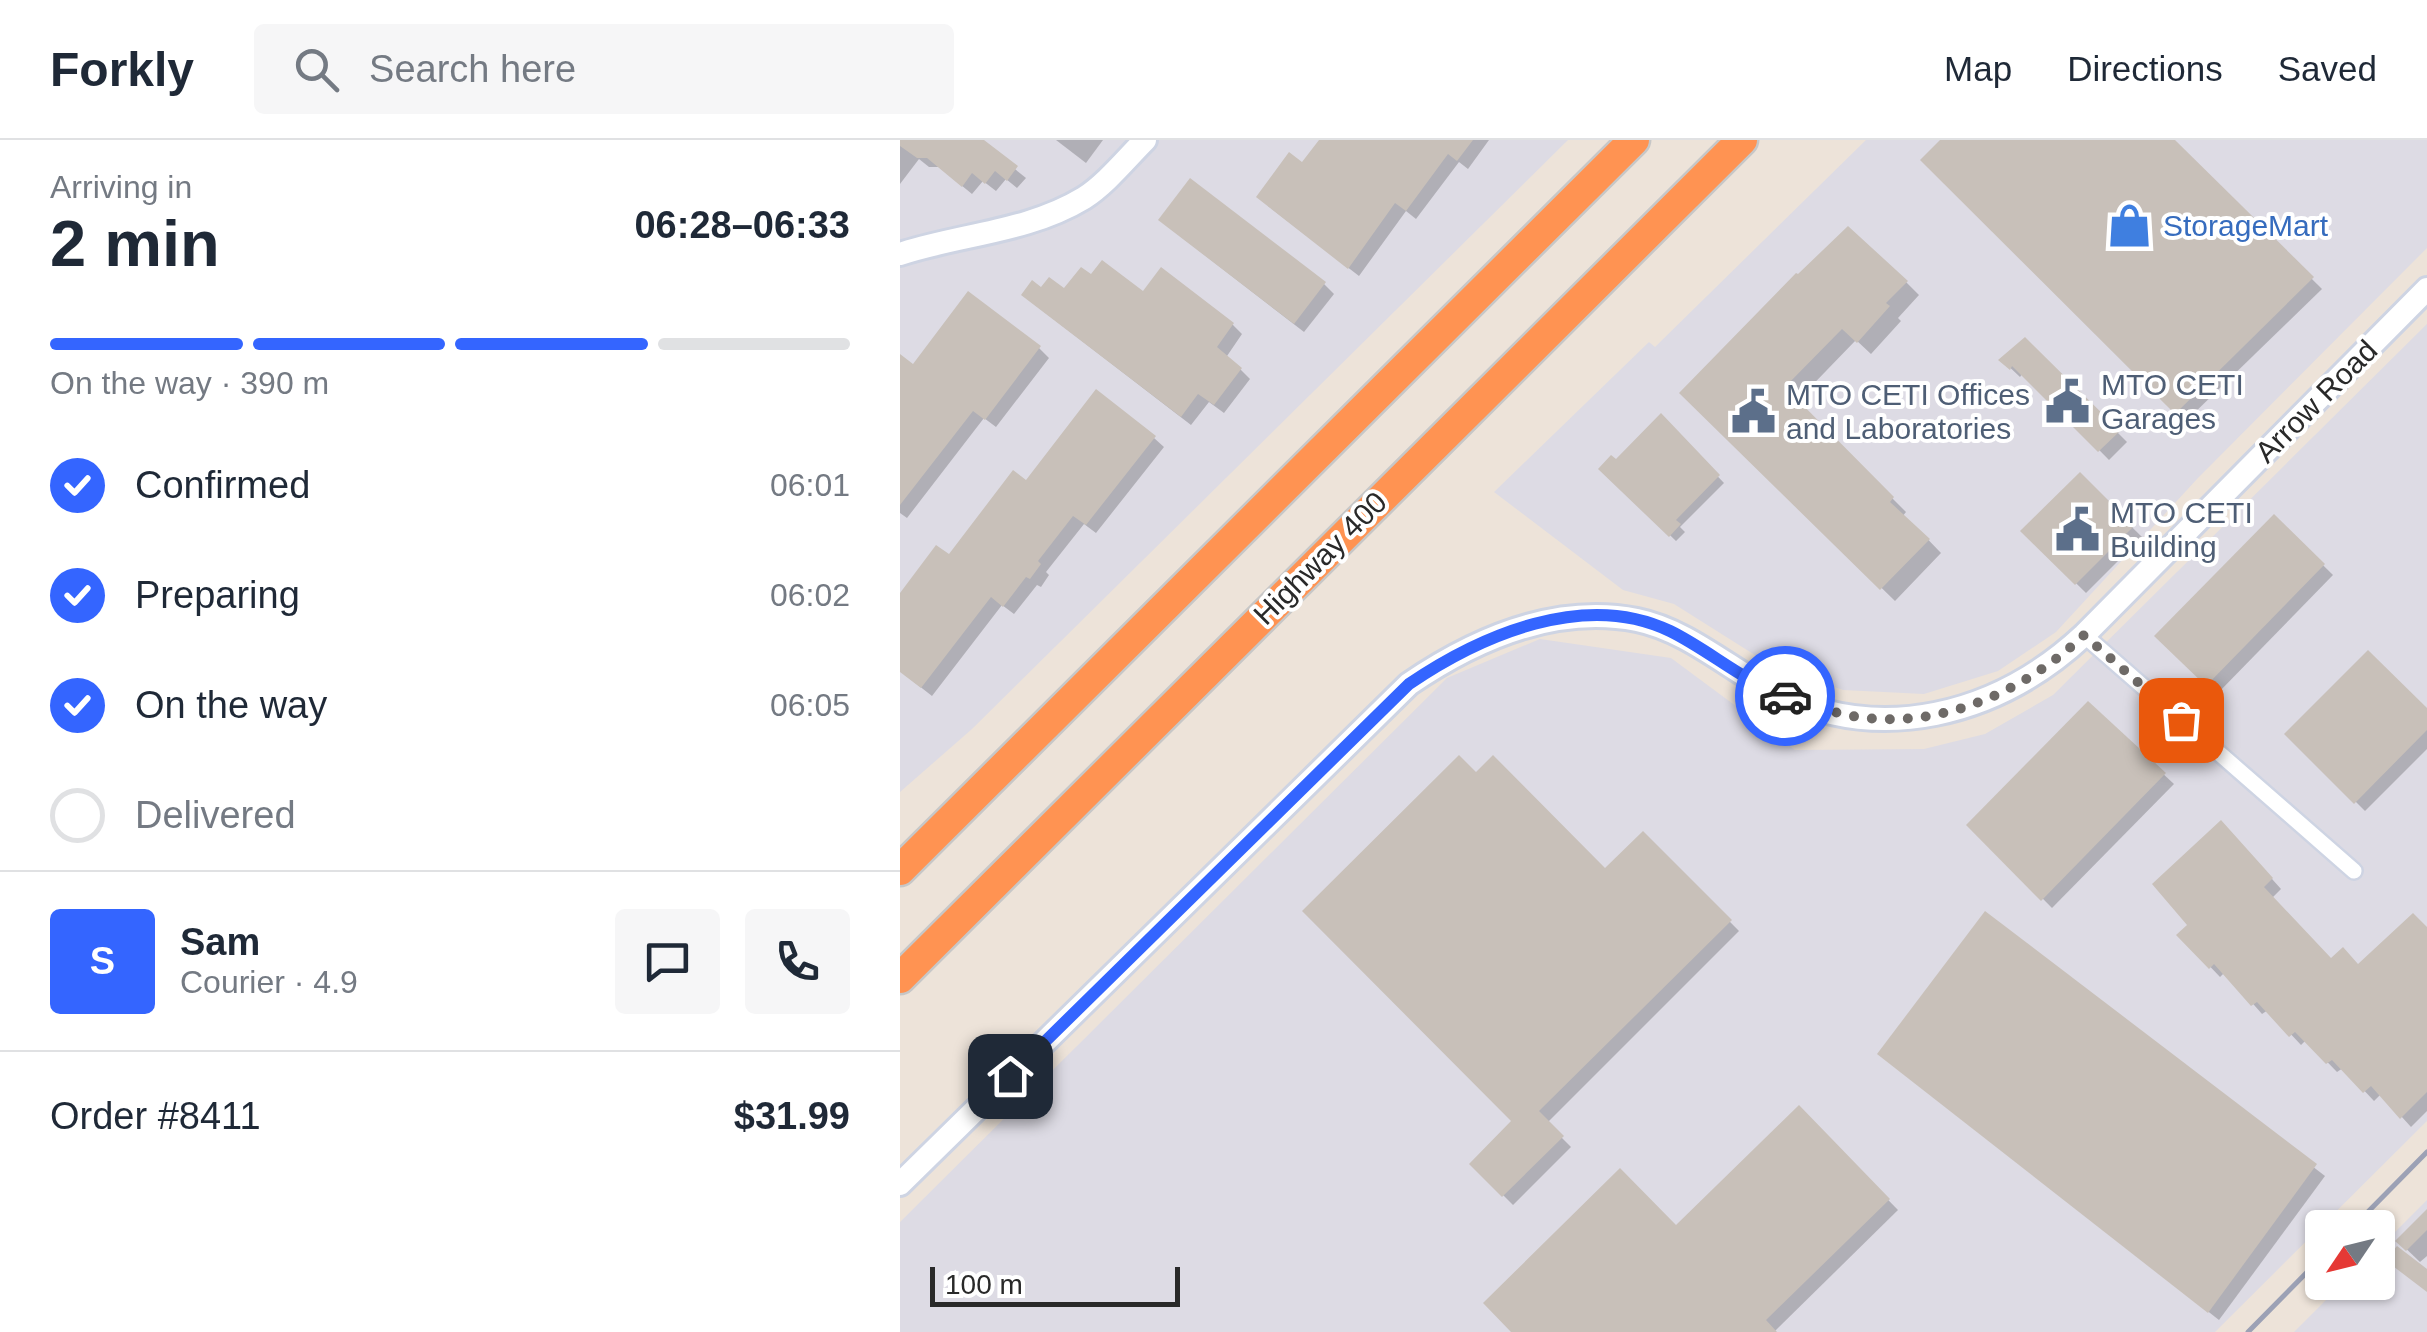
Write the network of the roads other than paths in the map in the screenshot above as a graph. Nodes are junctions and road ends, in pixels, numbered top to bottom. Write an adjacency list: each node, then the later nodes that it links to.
1 (1146, 140): 4 (street)
2 (1634, 140): 7 (highway)
3 (1742, 140): 9 (highway, Highway 400)
4 (900, 254)
5 (2427, 289): 6 (street, Arrow Road)
6 (2084, 635): 8 (street); 10 (street, Arrow Road)
7 (900, 870)
8 (2354, 871)
9 (900, 978)
10 (900, 1184)

